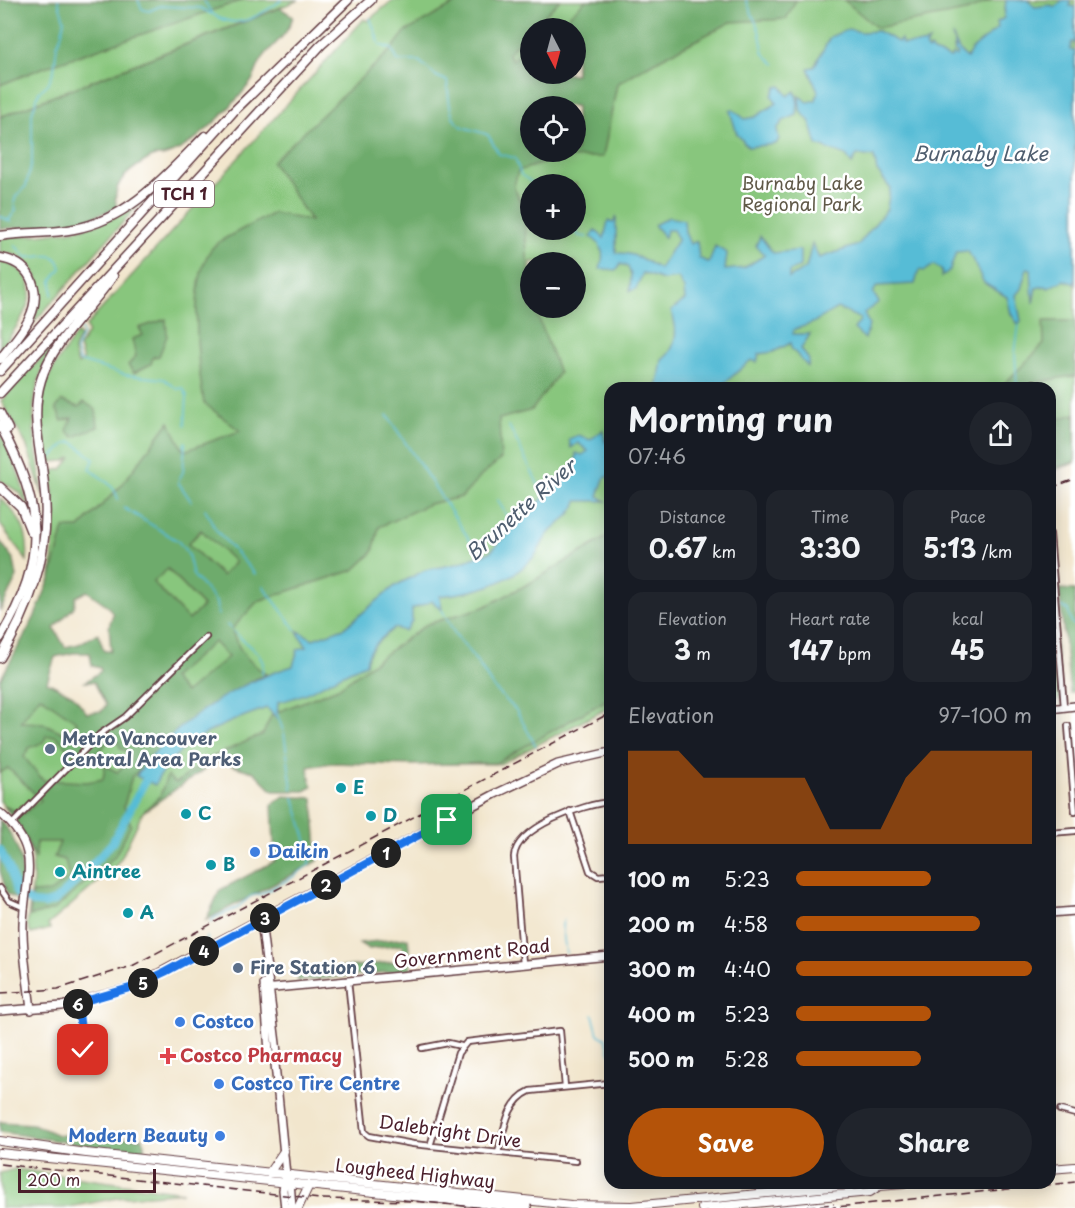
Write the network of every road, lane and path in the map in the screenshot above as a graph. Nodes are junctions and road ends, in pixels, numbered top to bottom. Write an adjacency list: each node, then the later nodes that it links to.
1 (348, 0): 3 (highway, TCH 1)
2 (371, 0): 5 (highway, TCH 1)
3 (233, 112): 4 (highway); 8 (highway, TCH 1)
4 (0, 236)
5 (129, 254): 9 (highway, TCH 1); 12 (highway)
6 (0, 258): 7 (highway)
7 (0, 359)
8 (0, 371)
9 (0, 393)
10 (1, 419): 12 (highway)
11 (0, 487): 12 (highway)
12 (38, 551): 14 (highway); 16 (highway)
13 (1056, 603): 18 (street)
14 (1, 636)
15 (206, 636): 27 (street)
16 (0, 658)
17 (1075, 706): 18 (street)
18 (1065, 707): 19 (street)
19 (1056, 708)
20 (1068, 726): 23 (street)
21 (604, 753): 35 (street)
22 (604, 803): 24 (street)
23 (1075, 806): 25 (street)
24 (570, 811): 30 (street); 37 (street)
25 (1075, 812)
26 (0, 813): 27 (street)
27 (12, 824): 32 (street)
28 (1075, 831): 29 (street)
29 (1056, 833)
30 (604, 876)
31 (0, 888): 32 (street)
32 (25, 908): 41 (street)
33 (1075, 911): 34 (street)
34 (1056, 913)
35 (261, 920): 39 (street); 40 (street)
36 (604, 957): 37 (street, Government Road)
37 (523, 964): 38 (street, Government Road)
38 (348, 981): 39 (street, Government Road); 51 (street, Dalebright Drive)
39 (267, 989): 52 (street)
40 (78, 1003): 41 (street); 45 (street)
41 (31, 1010): 42 (street)
42 (0, 1011)
43 (461, 1046): 44 (street); 47 (street); 51 (street)
44 (422, 1048)
45 (85, 1070)
46 (604, 1084): 47 (street)
47 (565, 1087): 54 (street)
48 (1060, 1110): 49 (street)
49 (1075, 1114)
50 (0, 1141): 58 (main road, Lougheed Highway)
51 (430, 1146): 54 (street, Dalebright Drive)
52 (284, 1151): 58 (main road); 59 (street)
53 (0, 1153): 59 (main road, Lougheed Highway)
54 (498, 1153): 55 (street, Dalebright Drive)
55 (576, 1161)
56 (1075, 1167): 57 (main road)
57 (1056, 1169)
58 (269, 1173): 59 (main road, Lougheed Highway)
59 (287, 1180): 60 (main road, Lougheed Highway); 64 (main road, Lougheed Highway); 66 (street); 67 (street)
60 (309, 1185): 68 (main road); 69 (main road, Lougheed Highway)
61 (808, 1189): 63 (main road, Lougheed Highway)
62 (872, 1189): 65 (main road)
63 (775, 1192): 64 (main road, Lougheed Highway); 65 (street)
64 (687, 1201): 70 (street)
65 (756, 1205): 70 (main road)
66 (285, 1208)
67 (292, 1208)
68 (298, 1208)
69 (527, 1208)
70 (701, 1208)

